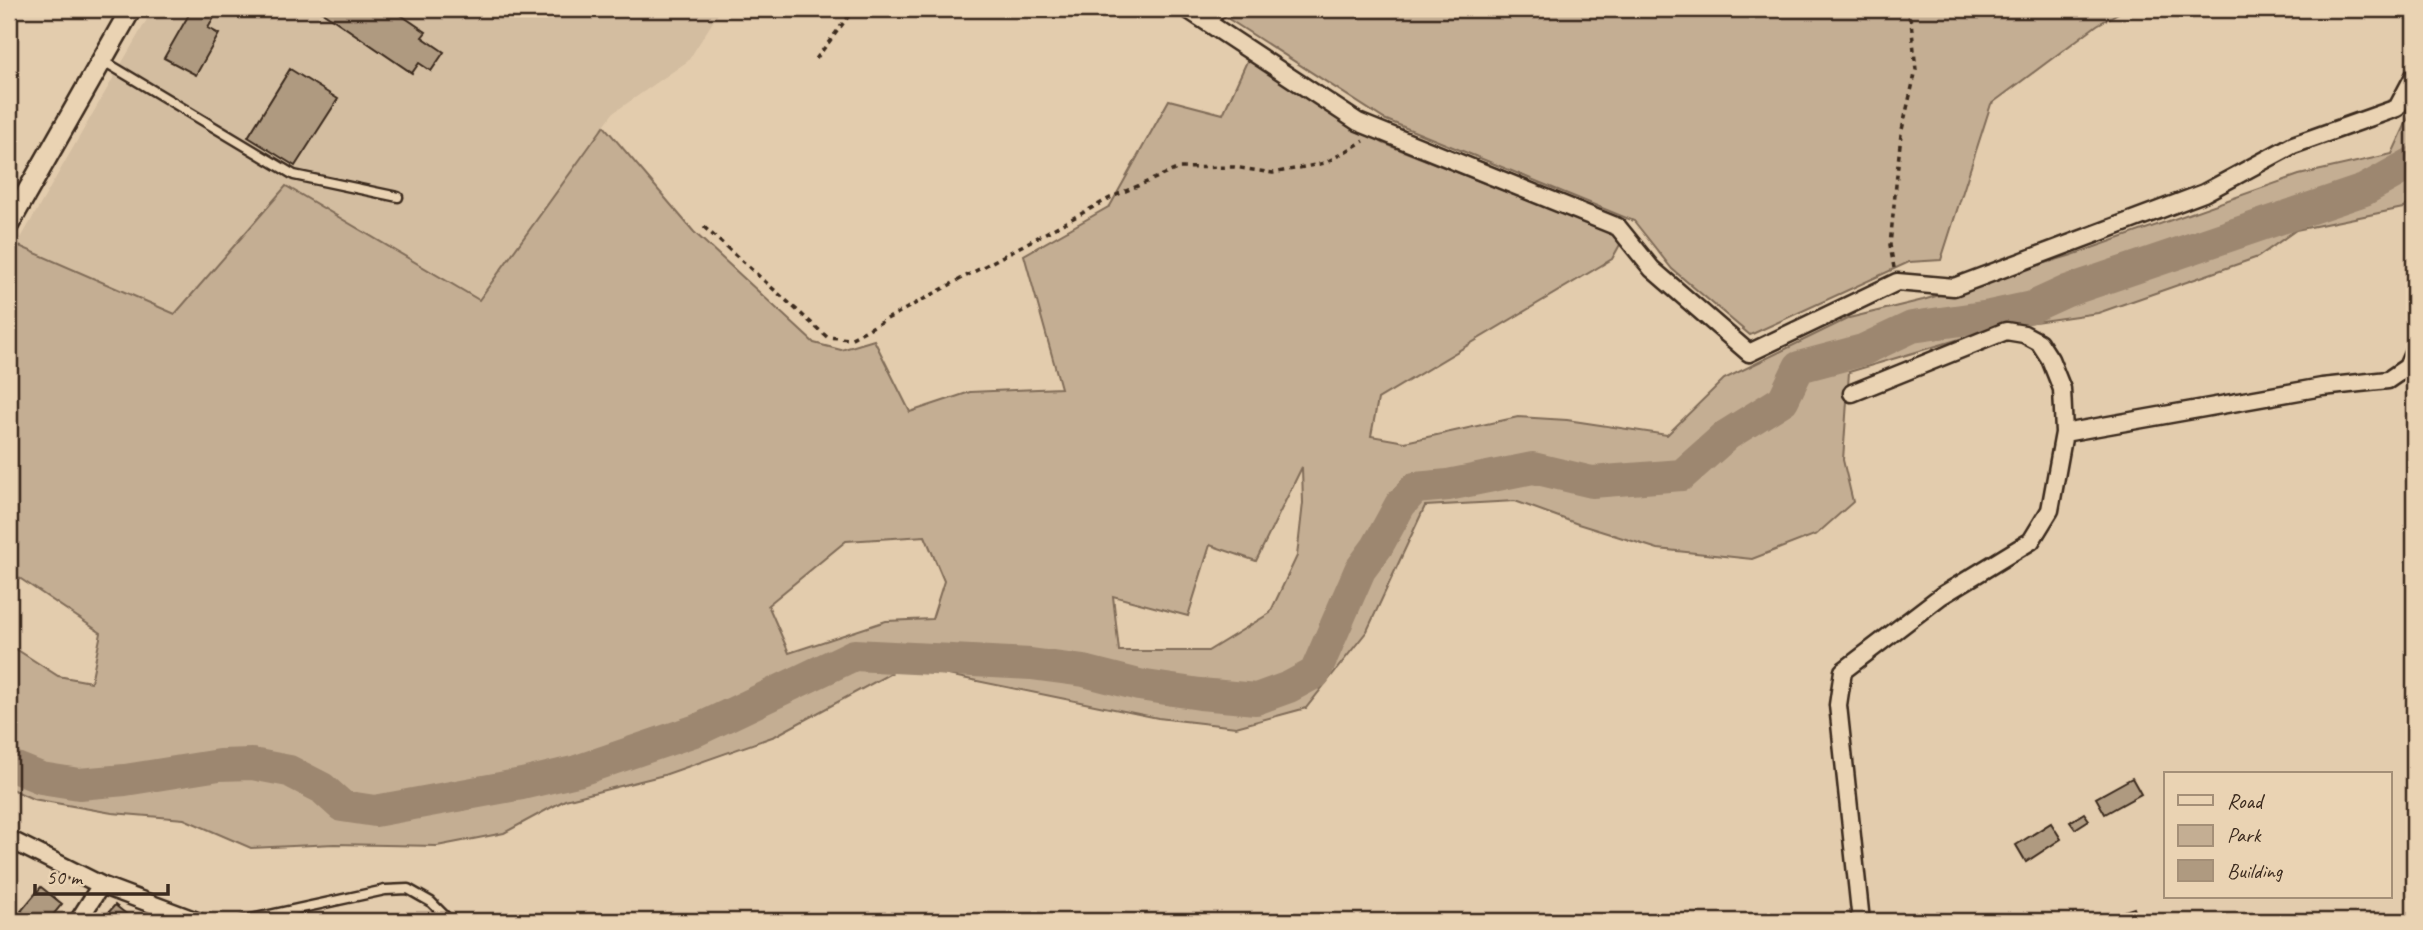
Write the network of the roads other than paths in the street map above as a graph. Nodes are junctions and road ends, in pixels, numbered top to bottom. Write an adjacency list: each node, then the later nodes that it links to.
1 (131, 9): 5 (street)
2 (1187, 9): 4 (street)
3 (1225, 9): 4 (lane)
4 (1209, 23): 6 (street)
5 (102, 60): 7 (lane); 8 (street)
6 (2414, 76)
7 (398, 197)
8 (9, 224)
9 (2414, 351): 11 (street)
10 (1852, 393): 11 (street)
11 (2064, 433): 18 (street)
12 (9, 839): 13 (street)
13 (102, 885): 14 (street); 15 (street)
14 (78, 921)
15 (197, 921)
16 (242, 921): 17 (lane)
17 (450, 921)
18 (1861, 921)

